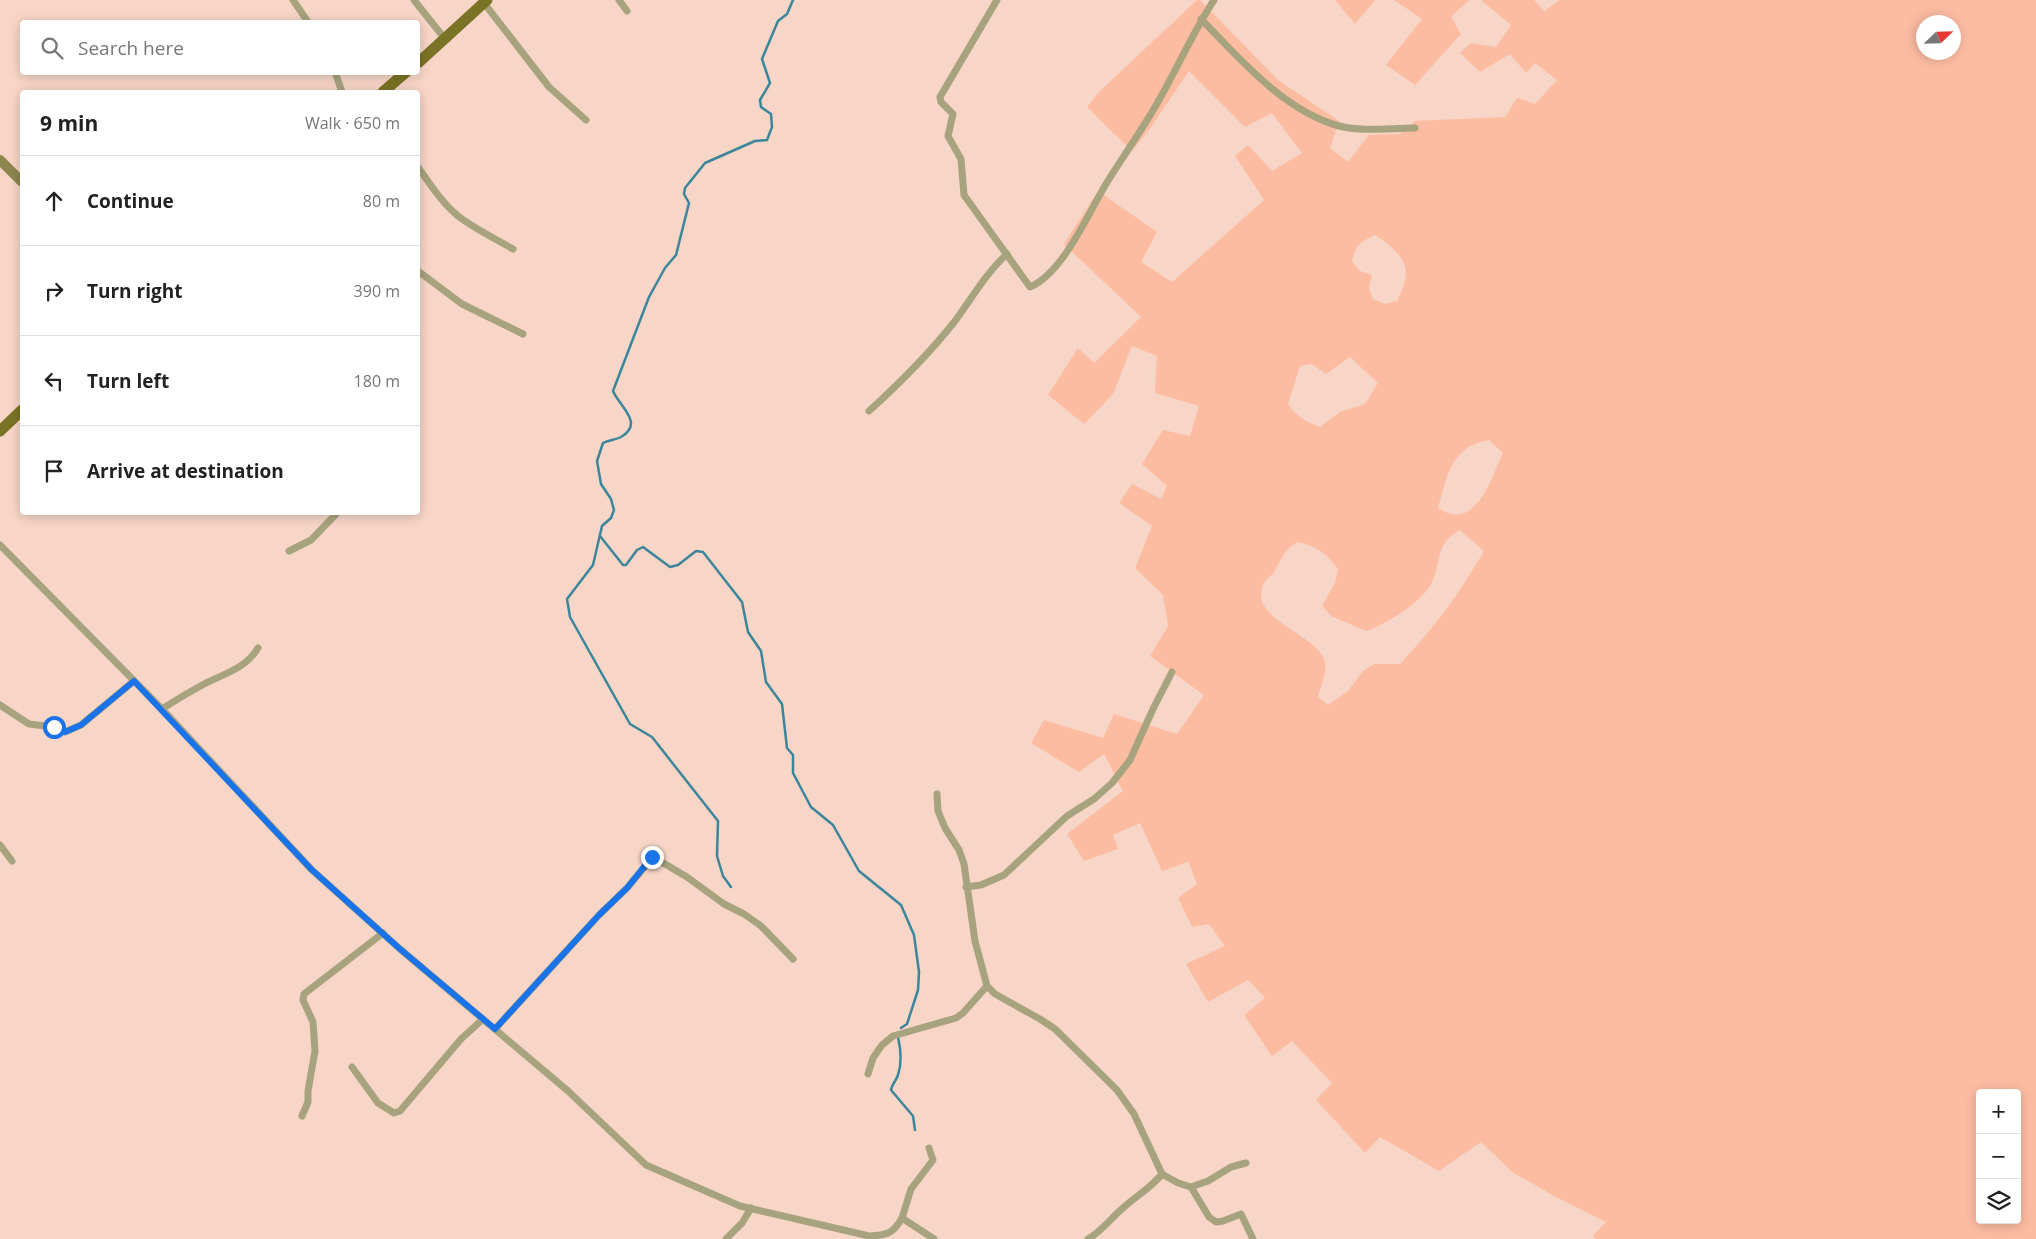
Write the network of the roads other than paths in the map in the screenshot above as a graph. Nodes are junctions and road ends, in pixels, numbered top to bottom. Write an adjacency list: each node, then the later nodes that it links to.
1 (293, 0): 9 (street)
2 (414, 0): 10 (street)
3 (619, 0): 7 (street)
4 (997, 0): 22 (street)
5 (1214, 0): 8 (street)
6 (486, 2): 10 (main road); 16 (street)
7 (627, 11)
8 (1202, 19): 17 (street); 22 (street)
9 (307, 20)
10 (445, 39): 11 (main road)
11 (420, 61)
12 (335, 75): 14 (street)
13 (403, 75): 15 (main road)
14 (341, 90)
15 (385, 90)
16 (586, 120)
17 (1415, 128)
18 (0, 160): 20 (street)
19 (420, 171): 21 (street)
20 (20, 180)
21 (512, 248)
22 (1007, 254): 25 (street)
23 (420, 272): 24 (street)
24 (523, 334)
25 (869, 411)
26 (20, 412): 27 (main road)
27 (0, 431)
28 (335, 515): 30 (street)
29 (0, 545): 33 (street)
30 (289, 551)
31 (258, 648): 35 (street)
32 (1172, 672): 39 (street)
33 (134, 681): 34 (street); 35 (street)
34 (0, 705)
35 (162, 709): 40 (street)
36 (937, 794): 39 (street)
37 (0, 845): 38 (street)
38 (12, 861)
39 (966, 887): 42 (street)
40 (383, 933): 43 (street); 47 (street)
41 (793, 959): 44 (street)
42 (987, 986): 46 (street); 50 (street)
43 (483, 1019): 44 (street); 45 (street)
44 (495, 1029): 52 (street)
45 (352, 1067)
46 (868, 1074)
47 (302, 1116)
48 (929, 1148): 53 (street)
49 (1246, 1163): 51 (street)
50 (1162, 1174): 51 (street); 56 (street)
51 (1191, 1187): 57 (street)
52 (750, 1208): 53 (street); 54 (street)
53 (902, 1218): 55 (street)
54 (726, 1239)
55 (934, 1239)
56 (1088, 1239)
57 (1253, 1239)

